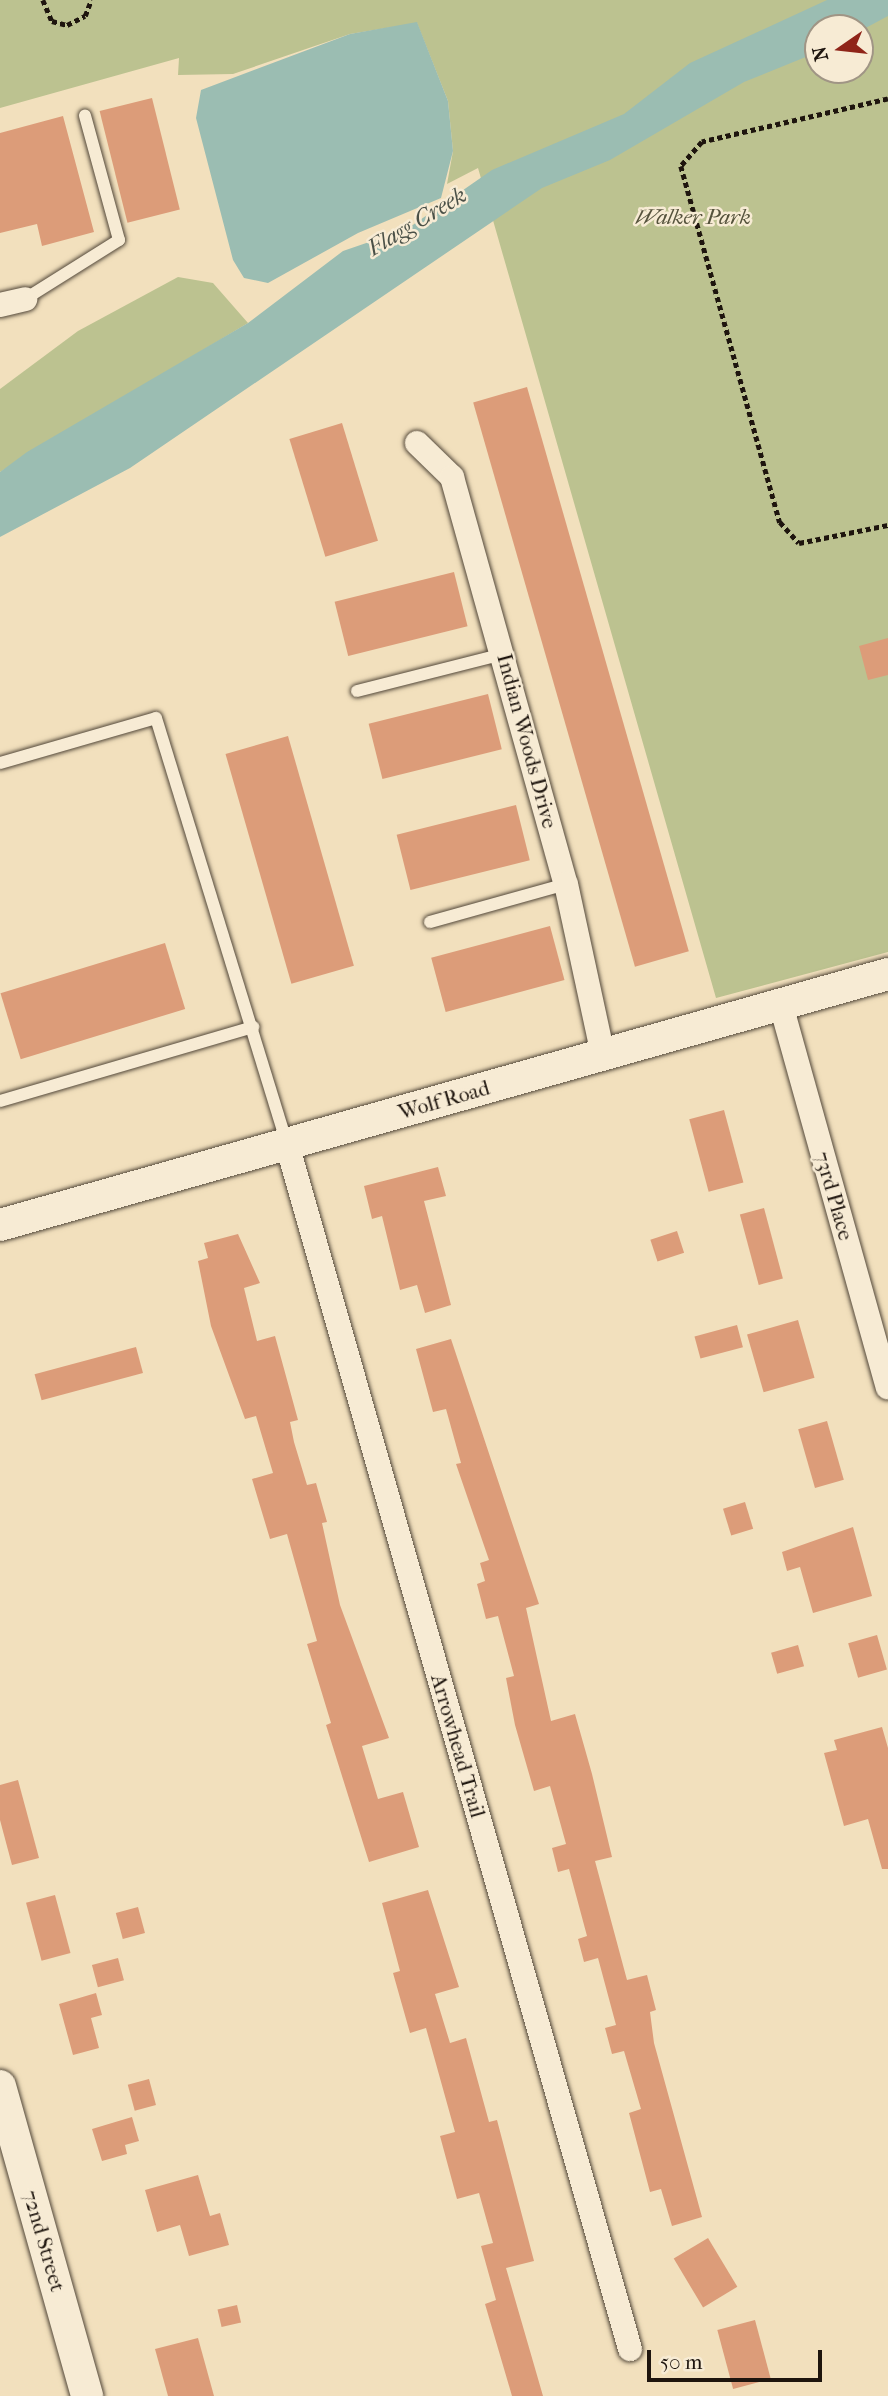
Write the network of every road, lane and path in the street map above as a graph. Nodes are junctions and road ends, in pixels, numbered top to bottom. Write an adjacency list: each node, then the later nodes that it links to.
1 (43, 0): 2 (path)
2 (91, 0)
3 (888, 99): 8 (path)
4 (85, 116): 5 (lane)
5 (25, 299): 6 (street)
6 (0, 305)
7 (416, 443): 9 (street, Indian Woods Drive)
8 (888, 525)
9 (503, 654): 10 (lane); 12 (street, Indian Woods Drive)
10 (358, 691)
11 (0, 763): 16 (lane)
12 (566, 884): 13 (lane); 17 (street, Indian Woods Drive)
13 (430, 922)
14 (888, 974): 15 (street, Wolf Road)
15 (780, 1004): 17 (street, Wolf Road); 21 (street, 73rd Place)
16 (253, 1027): 18 (lane); 19 (lane)
17 (603, 1055): 19 (street, Wolf Road)
18 (0, 1101)
19 (287, 1144): 20 (street, Wolf Road); 23 (street, Arrowhead Trail)
20 (0, 1225)
21 (888, 1387)
22 (0, 2086): 24 (street, 72nd Street)
23 (630, 2349)
24 (87, 2396)

